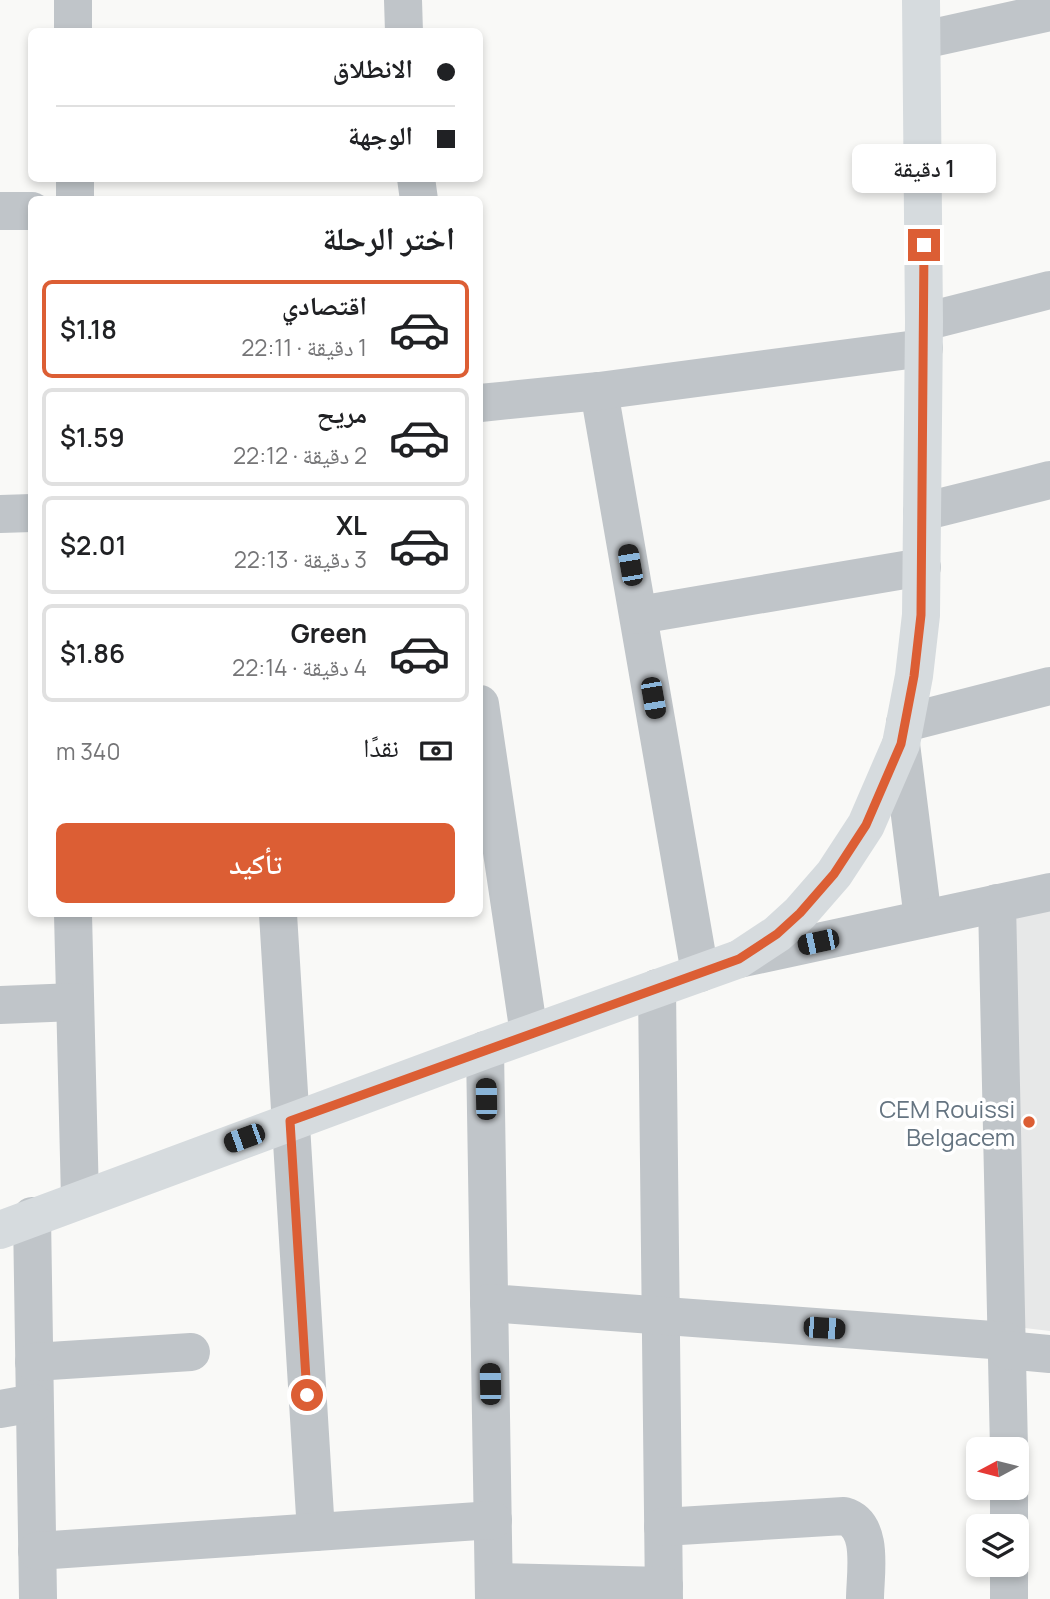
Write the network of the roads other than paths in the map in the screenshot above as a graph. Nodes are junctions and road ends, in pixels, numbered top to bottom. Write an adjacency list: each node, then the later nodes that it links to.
1 (73, 0): 5 (street)
2 (403, 0): 6 (street)
3 (921, 0): 7 (main road)
4 (1050, 12): 7 (street)
5 (73, 28)
6 (404, 28)
7 (923, 40): 11 (main road)
8 (0, 211): 9 (street)
9 (28, 211)
10 (1050, 290): 11 (street)
11 (924, 335): 12 (street); 15 (main road)
12 (599, 391): 13 (street); 19 (street)
13 (483, 403)
14 (1050, 480): 15 (street)
15 (922, 512): 18 (main road)
16 (28, 513): 17 (street)
17 (0, 514)
18 (922, 567): 19 (street); 22 (main road)
19 (639, 615): 29 (street)
20 (1050, 686): 22 (street)
21 (483, 725): 33 (street)
22 (903, 733): 27 (street); 28 (main road)
23 (1050, 892): 24 (street)
24 (997, 903): 27 (street); 40 (street)
25 (73, 917): 31 (street)
26 (278, 917): 35 (street)
27 (923, 919): 28 (street)
28 (739, 959): 29 (main road)
29 (700, 973): 30 (main road)
30 (657, 988): 33 (main road); 39 (street)
31 (75, 1002): 32 (street); 36 (street)
32 (0, 1005)
33 (528, 1034): 34 (main road)
34 (485, 1050): 35 (main road); 38 (street)
35 (290, 1121): 36 (main road); 48 (street)
36 (80, 1199): 37 (main road)
37 (16, 1223): 43 (street)
38 (489, 1303): 39 (street); 46 (street)
39 (661, 1315): 40 (street); 47 (street)
40 (1006, 1346): 42 (street); 45 (street)
41 (191, 1353): 43 (street)
42 (1050, 1354)
43 (34, 1362): 44 (street)
44 (17, 1406): 49 (street)
45 (1009, 1437)
46 (493, 1520): 48 (street); 51 (street)
47 (663, 1527): 52 (street); 54 (street)
48 (316, 1532): 49 (street)
49 (37, 1551): 53 (street)
50 (1009, 1577): 55 (street)
51 (494, 1591): 52 (street)
52 (664, 1592)
53 (38, 1599)
54 (865, 1599)
55 (1009, 1599)

